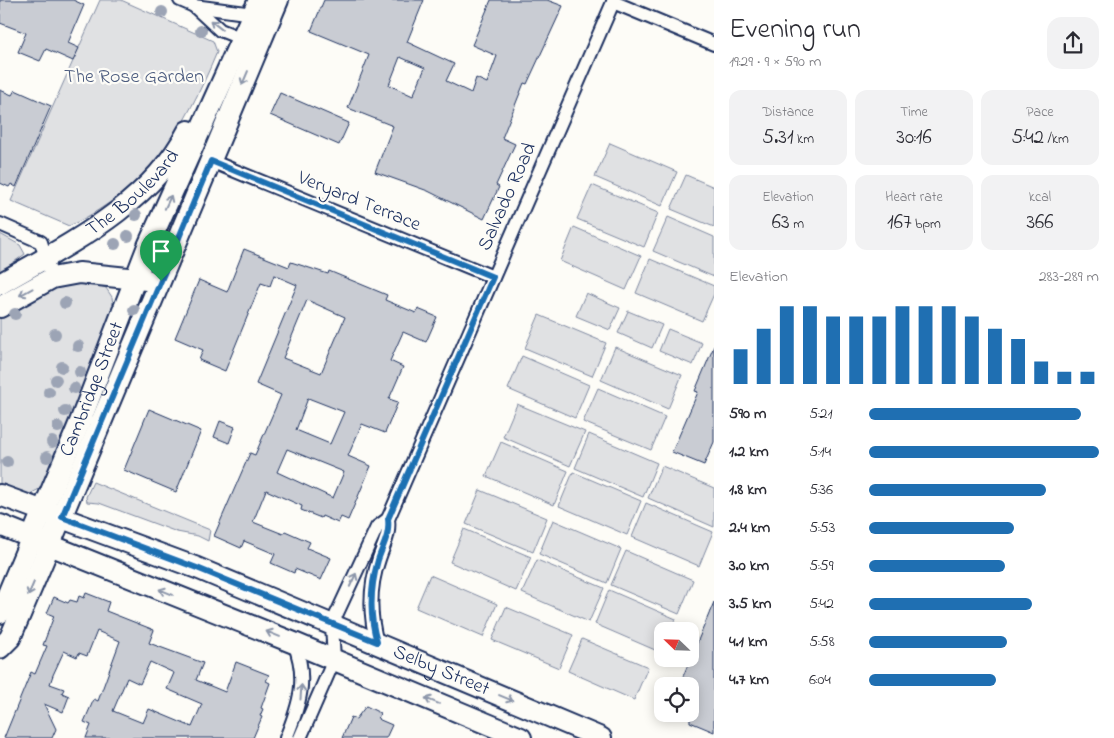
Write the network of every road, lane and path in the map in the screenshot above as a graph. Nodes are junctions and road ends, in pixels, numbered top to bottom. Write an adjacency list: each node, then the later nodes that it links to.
1 (180, 0): 4 (street)
2 (278, 0): 6 (main road, Cambridge Street)
3 (613, 1): 7 (street); 12 (street, Salvado Road)
4 (194, 6): 5 (street); 6 (street, one-way to 4)
5 (256, 7): 6 (main road, Cambridge Street)
6 (250, 42): 8 (main road, Cambridge Street); 9 (main road, Cambridge Street, one-way to 9)
7 (714, 44)
8 (231, 64): 11 (main road, The Boulevard); 14 (main road, Cambridge Street, one-way to 8)
9 (211, 161): 12 (street, Veryard Terrace); 15 (main road, Cambridge Street)
10 (0, 224): 11 (street)
11 (46, 259): 13 (street); 16 (main road, The Boulevard)
12 (493, 277): 21 (street, Salvado Road)
13 (52, 278): 14 (main road); 17 (main road, one-way to 17)
14 (135, 279): 15 (main road); 19 (main road, Cambridge Street)
15 (161, 281): 20 (main road, Cambridge Street)
16 (0, 284)
17 (0, 307)
18 (0, 495): 19 (main road, Selby Street)
19 (43, 510): 20 (main road, Selby Street); 23 (main road, Cambridge Street)
20 (62, 517): 23 (main road, Cambridge Street); 25 (main road, Selby Street)
21 (388, 519): 25 (street, Salvado Road, one-way to 21); 26 (street, Salvado Road)
22 (0, 525): 23 (main road, Selby Street)
23 (41, 541): 24 (main road, Cambridge Street); 27 (main road, Selby Street, one-way to 23); 28 (main road, Cambridge Street, one-way to 28)
24 (0, 613)
25 (332, 624): 26 (main road, Selby Street); 29 (street, Salvado Road)
26 (377, 642): 33 (main road, Selby Street, one-way to 33)
27 (294, 643): 29 (main road, Selby Street); 30 (street, one-way to 27)
28 (0, 648)
29 (334, 660): 31 (street, Salvado Road); 32 (main road, Selby Street, one-way to 29)
30 (286, 738)
31 (300, 738)
32 (521, 738)
33 (602, 738)

